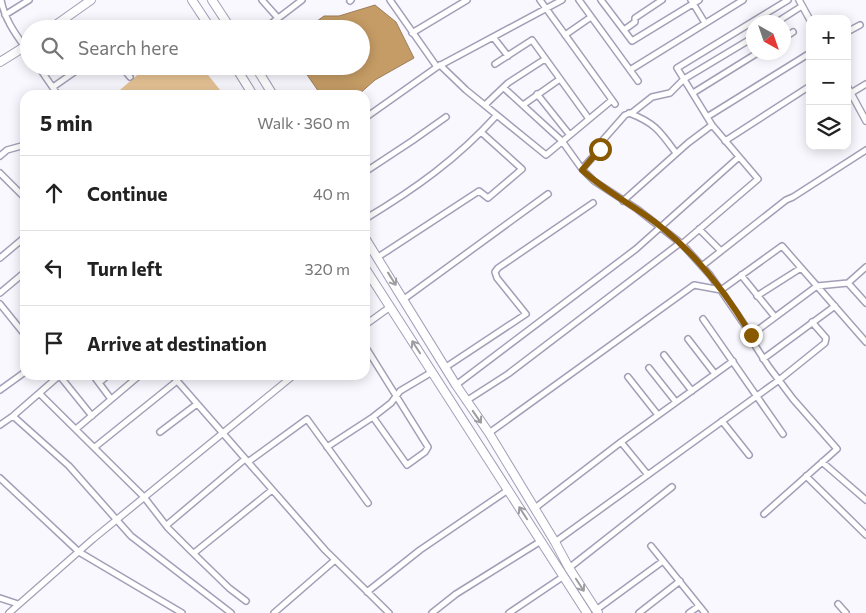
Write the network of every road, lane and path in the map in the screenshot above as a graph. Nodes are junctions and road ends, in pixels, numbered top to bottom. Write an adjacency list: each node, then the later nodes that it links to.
1 (1, 0): 22 (street)
2 (30, 0): 22 (street)
3 (91, 0): 27 (main road)
4 (192, 0): 28 (main road)
5 (212, 0): 29 (main road)
6 (262, 0): 26 (street)
7 (302, 0): 26 (street)
8 (390, 0): 35 (street)
9 (468, 0): 35 (street)
10 (540, 0): 21 (street)
11 (562, 0): 21 (street)
12 (579, 0): 25 (street)
13 (601, 0): 33 (street)
14 (662, 0): 33 (street)
15 (700, 0): 19 (street)
16 (743, 0): 31 (street)
17 (788, 0): 56 (street)
18 (799, 0): 20 (street)
19 (692, 2): 31 (street); 33 (street)
20 (802, 6): 23 (street); 24 (street)
21 (546, 9): 36 (street); 37 (street)
22 (3, 12): 38 (street)
23 (788, 15)
24 (807, 15)
25 (591, 17): 36 (street); 48 (street)
26 (278, 18): 30 (street)
27 (63, 20)
28 (204, 20)
29 (225, 20)
30 (275, 20)
31 (705, 23): 48 (street)
32 (860, 25): 34 (street)
33 (624, 30)
34 (851, 30)
35 (412, 33): 47 (street)
36 (565, 35): 75 (street)
37 (493, 37): 41 (street); 47 (street)
38 (20, 40)
39 (746, 42): 56 (street)
40 (20, 52): 45 (main road)
41 (508, 56): 43 (street); 46 (street)
42 (806, 56): 74 (street)
43 (545, 59): 55 (street); 60 (street)
44 (746, 60): 65 (street)
45 (0, 62)
46 (495, 64)
47 (438, 66): 68 (street); 71 (street)
48 (630, 70): 57 (street)
49 (44, 75): 59 (street)
50 (70, 75): 59 (street)
51 (128, 75): 54 (street)
52 (241, 75): 63 (main road)
53 (261, 75): 64 (main road)
54 (130, 78)
55 (560, 79): 67 (street); 75 (street)
56 (684, 79): 65 (street); 70 (street)
57 (638, 81)
58 (866, 84): 66 (street)
59 (53, 87): 62 (street)
60 (504, 88): 68 (street); 69 (street)
61 (806, 89): 80 (street)
62 (55, 90)
63 (250, 90)
64 (270, 90)
65 (693, 93): 74 (street)
66 (851, 93): 76 (street)
67 (537, 94): 69 (street); 79 (street)
68 (485, 105): 72 (street)
69 (523, 105): 81 (street)
70 (629, 113): 84 (street); 88 (street)
71 (370, 114)
72 (496, 116): 78 (street); 81 (street)
73 (446, 117): 87 (street)
74 (708, 117): 77 (street)
75 (590, 119): 79 (street)
76 (866, 121)
77 (712, 125): 80 (street); 84 (street)
78 (481, 132): 94 (street); 101 (street)
79 (569, 134): 81 (street)
80 (725, 140): 86 (street)
81 (562, 141): 88 (street)
82 (20, 146): 85 (street)
83 (866, 150): 100 (street)
84 (676, 154): 92 (street)
85 (0, 156)
86 (739, 157): 95 (street); 96 (street)
87 (370, 169)
88 (582, 170): 92 (street)
89 (0, 173): 90 (street)
90 (20, 193)
91 (548, 194): 114 (street)
92 (623, 201): 95 (street)
93 (593, 203): 131 (street)
94 (370, 217)
95 (661, 227): 98 (street); 145 (street)
96 (699, 229): 98 (street); 100 (street)
97 (20, 241): 102 (street)
98 (681, 243): 103 (street); 152 (street)
99 (370, 245): 101 (main road)
100 (721, 251): 103 (street)
101 (378, 257): 114 (main road, one-way to 114)
102 (0, 258)
103 (702, 266): 111 (street)
104 (866, 266): 109 (street)
105 (801, 268): 108 (street); 110 (street); 113 (street)
106 (20, 276): 112 (street)
107 (370, 276): 118 (main road)
108 (741, 276): 111 (street); 113 (street)
109 (848, 283): 110 (street); 115 (street)
110 (817, 286): 117 (street); 119 (street)
111 (721, 290): 124 (street); 164 (street)
112 (0, 293)
113 (758, 296): 119 (street)
114 (404, 299): 131 (main road)
115 (866, 303)
116 (0, 304): 123 (street)
117 (835, 306): 122 (street); 126 (street)
118 (390, 307): 121 (street); 133 (main road, one-way to 118)
119 (775, 318): 124 (street)
120 (703, 319): 130 (street)
121 (370, 321)
122 (812, 322): 129 (street); 142 (street)
123 (20, 329)
124 (751, 335): 129 (street)
125 (688, 339): 134 (street)
126 (866, 342)
127 (370, 354): 149 (street)
128 (664, 355): 147 (street)
129 (763, 359): 142 (street)
130 (733, 361): 134 (street); 150 (street)
131 (446, 367): 145 (main road)
132 (650, 368): 153 (street)
133 (432, 372): 149 (street); 177 (main road)
134 (715, 374): 147 (street)
135 (20, 376): 146 (street)
136 (628, 377): 155 (street)
137 (55, 380): 148 (street)
138 (64, 380): 157 (street)
139 (102, 380): 144 (street)
140 (134, 380): 151 (street)
141 (288, 380): 163 (street)
142 (779, 380): 150 (street); 171 (street)
143 (177, 381): 154 (street); 167 (street)
144 (100, 382): 151 (street)
145 (456, 385): 152 (main road)
146 (0, 390)
147 (692, 391): 153 (street)
148 (40, 394): 156 (street); 161 (street)
149 (396, 396): 158 (street); 158 (street)
150 (756, 396): 159 (street); 165 (street)
151 (111, 399): 157 (street)
152 (466, 401): 164 (main road, one-way to 164)
153 (676, 402): 155 (street)
154 (197, 404): 162 (street); 163 (street)
155 (658, 415): 166 (street)
156 (13, 416): 160 (street); 183 (street)
157 (92, 416): 161 (street)
158 (373, 417): 168 (street)
159 (722, 421): 169 (street); 172 (street)
160 (0, 425)
161 (76, 429): 167 (street)
162 (160, 432)
163 (223, 433): 170 (street); 178 (street)
164 (489, 433): 181 (main road)
165 (783, 434)
166 (620, 442): 172 (street); 181 (street)
167 (95, 447): 178 (street)
168 (327, 447): 170 (street); 180 (street)
169 (749, 455)
170 (246, 460): 176 (street); 184 (street)
171 (822, 462): 173 (street); 179 (street)
172 (648, 475): 187 (street)
173 (806, 476): 182 (street); 185 (street)
174 (0, 478): 189 (street)
175 (672, 487): 193 (street)
176 (272, 490): 190 (street); 191 (street)
177 (508, 490): 186 (main road, one-way to 177); 196 (street)
178 (144, 497): 183 (street); 190 (street)
179 (866, 500)
180 (368, 504)
181 (535, 508): 187 (main road)
182 (764, 514)
183 (116, 520): 189 (street); 205 (street)
184 (168, 524)
185 (866, 535)
186 (541, 541): 194 (main road); 208 (street)
187 (555, 542): 193 (main road)
188 (651, 546): 192 (street)
189 (79, 552): 199 (street); 204 (street)
190 (194, 553): 198 (street)
191 (335, 560): 196 (street); 206 (street)
192 (663, 561): 195 (street); 202 (street)
193 (569, 568): 202 (main road, one-way to 202)
194 (564, 576): 209 (street); 210 (main road)
195 (680, 581): 201 (street); 211 (street)
196 (367, 592): 207 (street)
197 (0, 598): 199 (street)
198 (246, 601)
199 (18, 604): 203 (street)
200 (838, 604): 214 (street)
201 (698, 606): 212 (street); 213 (street)
202 (597, 612)
203 (9, 613)
204 (182, 613)
205 (231, 613)
206 (274, 613)
207 (389, 613)
208 (432, 613)
209 (510, 613)
210 (588, 613)
211 (639, 613)
212 (688, 613)
213 (705, 613)
214 (846, 613)

